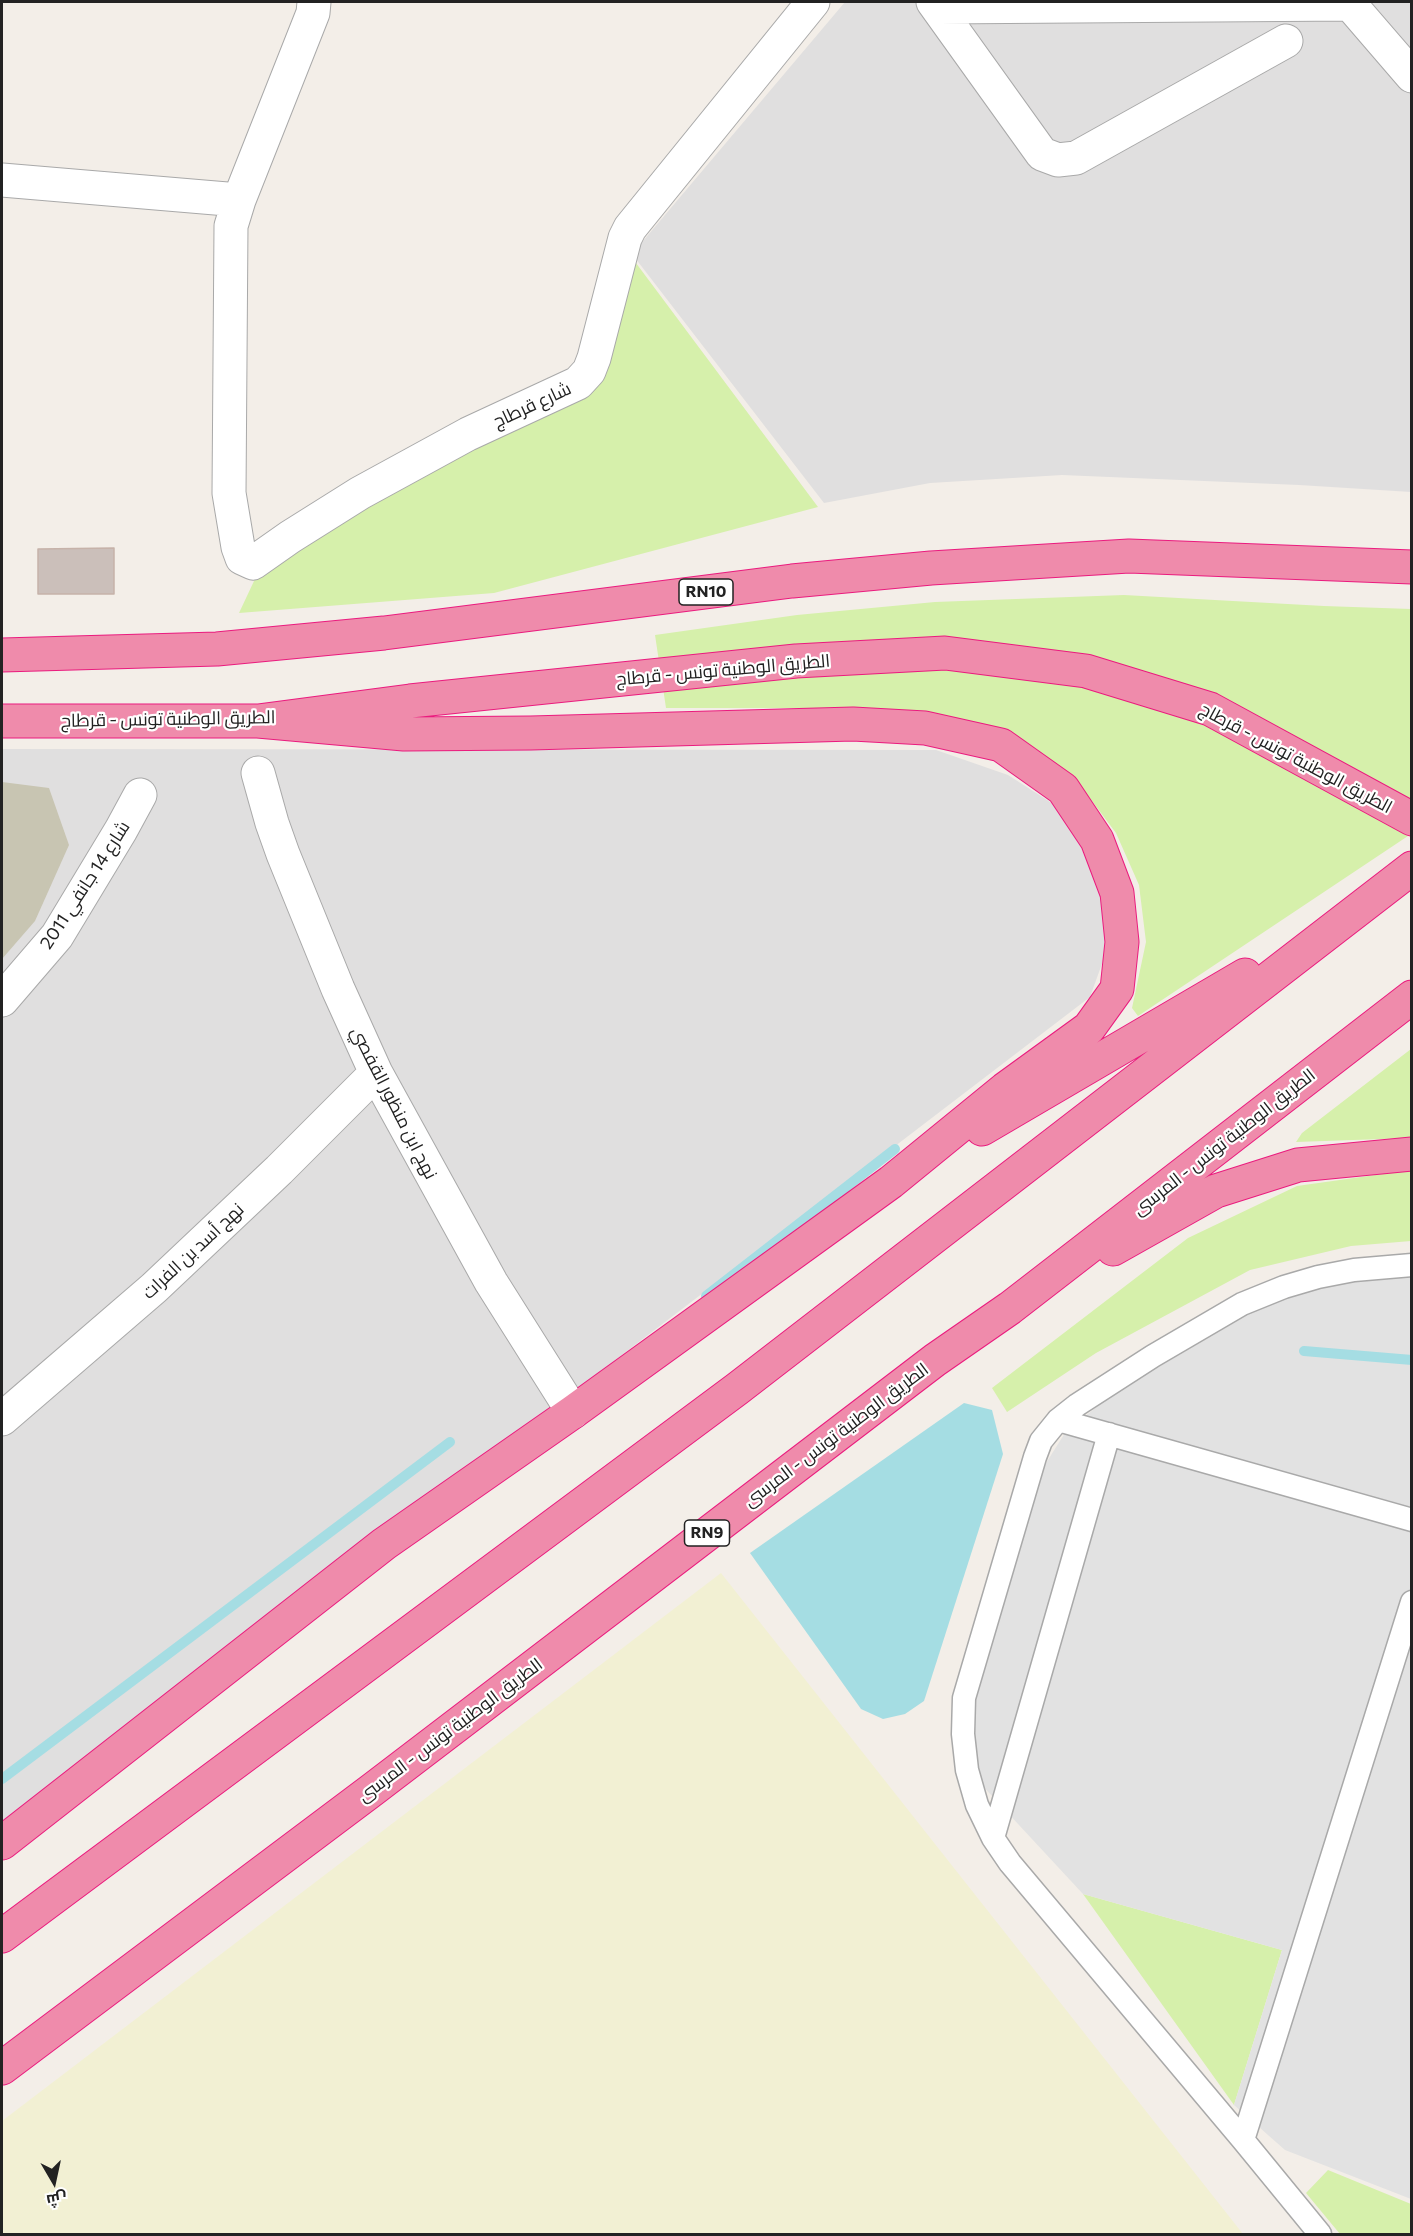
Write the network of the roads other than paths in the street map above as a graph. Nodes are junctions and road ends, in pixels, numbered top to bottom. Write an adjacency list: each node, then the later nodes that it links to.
1 (314, 2): 8 (street)
2 (813, 2): 8 (street, شارع قرطاج)
3 (1352, 3): 4 (street); 6 (street)
4 (936, 4): 5 (street)
5 (1286, 41)
6 (1412, 76)
7 (2, 180): 8 (street)
8 (239, 200)
9 (1412, 567): 10 (highway, RN10)
10 (2, 655)
11 (2, 721): 12 (highway, الطريق الوطنية تونس - قرطاج)
12 (258, 721): 15 (highway, الطريق الوطنية تونس - قرطاج); 22 (highway)
13 (258, 773): 20 (street, نهج ابن منظور القفصي)
14 (140, 795): 19 (street, شارع 14 جانفي 2011)
15 (1412, 819)
16 (1412, 868): 17 (highway)
17 (1363, 906): 22 (highway); 33 (highway)
18 (1412, 996): 24 (highway, الطريق الوطنية تونس - المرسى / RN9)
19 (2, 1000)
20 (375, 1073): 25 (street, نهج ابن منظور القفصي); 26 (street, نهج أسد بن الفرات)
21 (1412, 1154): 24 (highway)
22 (891, 1182): 25 (highway)
23 (1412, 1265): 27 (lane)
24 (1010, 1308): 34 (highway, الطريق الوطنية تونس - المرسى / RN9)
25 (573, 1412): 32 (highway)
26 (2, 1419)
27 (1058, 1420): 28 (lane); 31 (lane)
28 (1109, 1434): 29 (lane); 31 (lane)
29 (1412, 1520)
30 (1412, 1602): 35 (lane)
31 (993, 1838): 35 (lane)
32 (2, 1843)
33 (2, 1936)
34 (2, 2068)
35 (1243, 2140): 36 (lane)
36 (1320, 2235)

